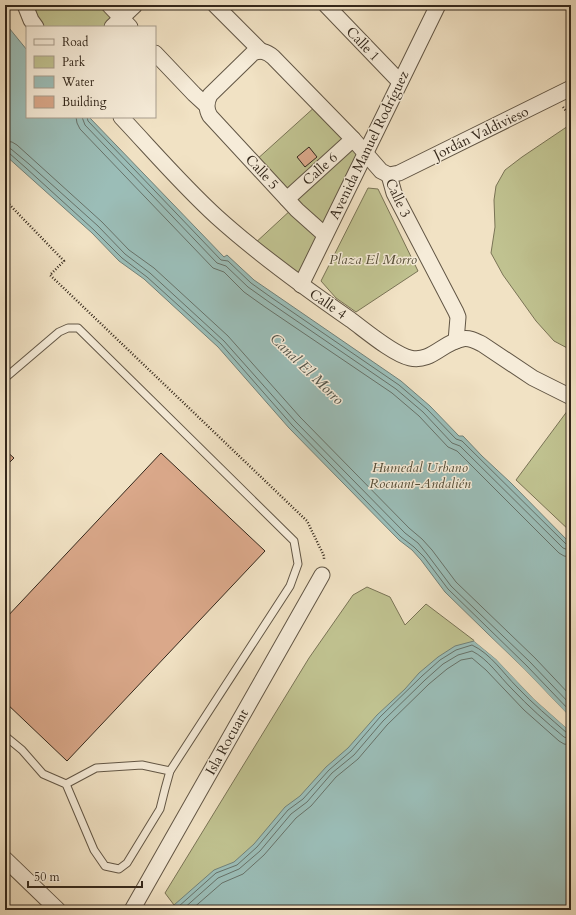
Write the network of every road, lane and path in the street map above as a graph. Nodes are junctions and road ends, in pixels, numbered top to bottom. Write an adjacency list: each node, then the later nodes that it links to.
1 (25, 5): 8 (street)
2 (108, 5): 7 (street)
3 (135, 5): 7 (street)
4 (215, 5): 9 (street, Calle 3)
5 (326, 5): 11 (street, Calle 1)
6 (438, 5): 11 (street, Avenida Manuel Rodríguez)
7 (121, 24)
8 (35, 26)
9 (261, 51): 13 (street); 15 (street, Calle 3)
10 (156, 54): 13 (street, Calle 5)
11 (400, 82): 16 (street, Avenida Manuel Rodríguez)
12 (571, 88): 17 (street, Jordán Valdivieso)
13 (206, 105): 18 (street, Calle 5)
14 (122, 118): 21 (street, Calle 4)
15 (353, 139): 16 (street, Calle 3); 18 (street, Calle 6)
16 (366, 153): 17 (street, Calle 3); 20 (street, Avenida Manuel Rodríguez)
17 (389, 174): 22 (street, Calle 3)
18 (287, 199): 20 (street, Calle 5)
19 (5, 200): 25 (path)
20 (325, 235): 21 (street, Avenida Manuel Rodríguez)
21 (301, 285): 22 (street, Calle 4)
22 (456, 341): 24 (street, Calle 4)
23 (5, 378): 27 (lane)
24 (571, 397)
25 (322, 575): 31 (street, Isla Rocuant)
26 (5, 736): 28 (lane)
27 (170, 771): 28 (lane); 28 (lane)
28 (66, 784)
29 (5, 860): 30 (street)
30 (58, 910)
31 (132, 910)

